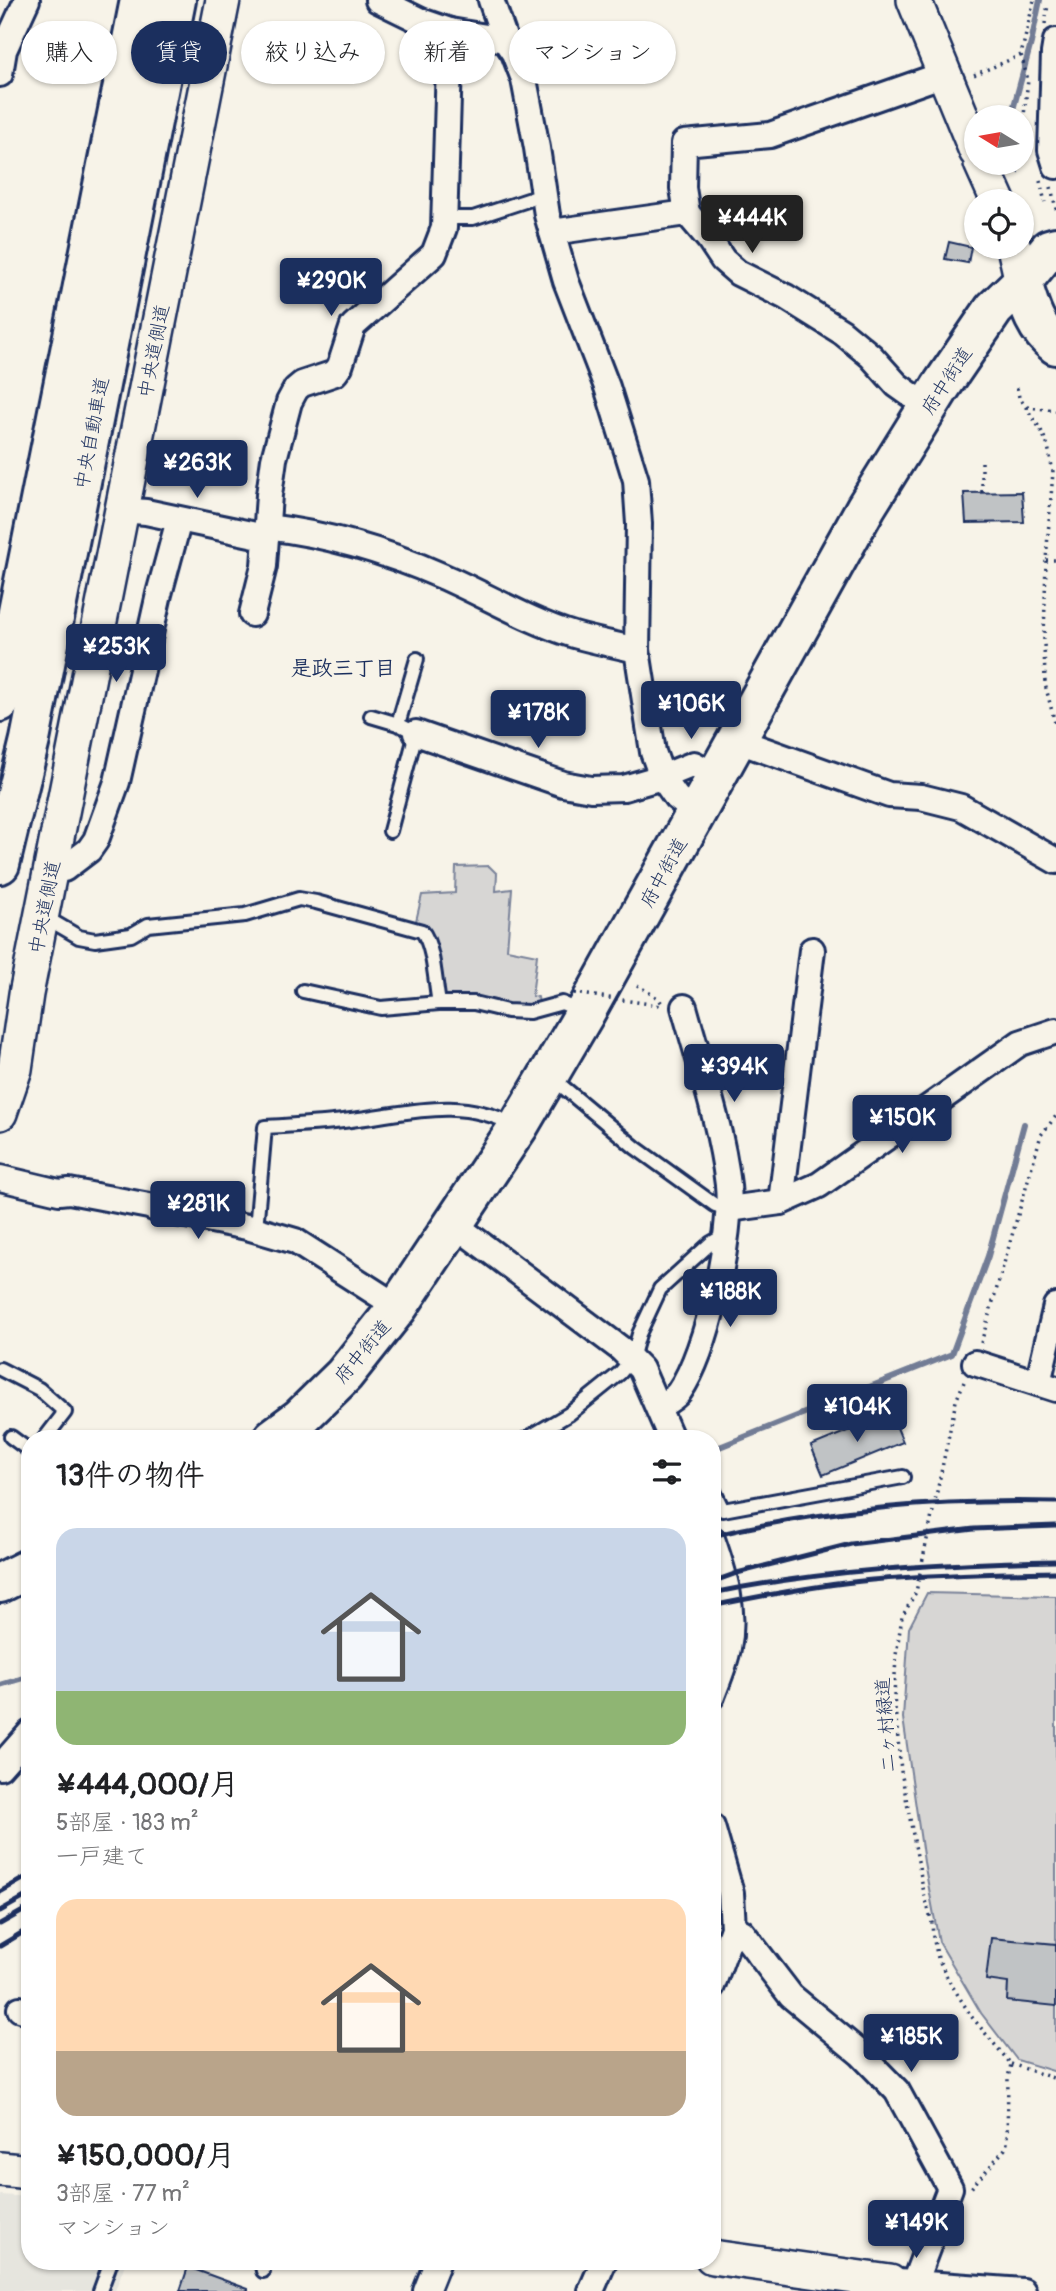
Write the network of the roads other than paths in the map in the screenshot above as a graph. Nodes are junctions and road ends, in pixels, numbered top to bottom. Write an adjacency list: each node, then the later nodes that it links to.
1 (27, 0): 12 (street)
2 (140, 0): 31 (main road, 中央自動車道)
3 (176, 0): 40 (main road, 中央自動車道)
4 (223, 0): 25 (street, 中央道側道)
5 (378, 0): 8 (street)
6 (491, 0): 10 (street)
7 (916, 1): 13 (street)
8 (421, 21)
9 (495, 38): 10 (street)
10 (505, 40): 17 (street)
11 (1056, 41): 16 (street)
12 (0, 74)
13 (959, 75): 15 (street); 18 (street)
14 (448, 84): 19 (street)
15 (966, 105)
16 (1056, 166)
17 (543, 195): 19 (lane); 20 (street)
18 (687, 213): 20 (street); 24 (street)
19 (444, 218): 27 (street)
20 (552, 232): 29 (street)
21 (1056, 247): 22 (main road, 府中街道)
22 (1031, 268): 23 (main road); 24 (main road, 府中街道)
23 (1056, 345)
24 (928, 407): 34 (main road, 府中街道)
25 (121, 510): 26 (street); 41 (street, 中央道側道)
26 (179, 520): 27 (street); 41 (street)
27 (266, 532): 28 (street); 29 (street)
28 (252, 614)
29 (637, 650): 36 (street)
30 (417, 659): 33 (lane)
31 (0, 702)
32 (371, 716): 33 (lane)
33 (407, 728): 36 (street); 38 (lane)
34 (736, 740): 35 (main road, 府中街道); 39 (street)
35 (716, 776): 36 (street); 37 (main road, 府中街道)
36 (662, 777): 37 (street)
37 (696, 813): 46 (main road, 府中街道)
38 (390, 831)
39 (1056, 861)
40 (0, 864)
41 (52, 866): 42 (street, 中央道側道)
42 (43, 916): 45 (lane); 50 (street, 中央道側道)
43 (811, 950): 53 (street)
44 (303, 991): 45 (lane)
45 (439, 1003): 46 (lane)
46 (579, 1003): 49 (main road, 府中街道)
47 (684, 1007): 54 (street)
48 (1056, 1031): 53 (street)
49 (549, 1075): 51 (main road, 府中街道); 54 (lane)
50 (0, 1113)
51 (518, 1127): 55 (main road, 府中街道); 56 (lane)
52 (0, 1178): 56 (street)
53 (781, 1202): 54 (street)
54 (729, 1209): 57 (street)
55 (454, 1224): 59 (main road, 府中街道); 60 (street)
56 (256, 1229): 59 (street)
57 (725, 1235): 60 (lane); 64 (street)
58 (1056, 1306): 63 (street)
59 (398, 1307): 66 (main road, 府中街道)
60 (632, 1359): 64 (street); 67 (lane)
61 (975, 1363): 63 (street)
62 (0, 1369): 65 (lane)
63 (1047, 1386)
64 (658, 1407): 68 (street)
65 (51, 1430)
66 (284, 1430)
67 (542, 1430)
68 (668, 1430)
69 (11, 1437): 70 (lane)
70 (21, 1444)
71 (904, 1478): 72 (lane)
72 (721, 1506)
73 (721, 1567): 76 (street)
74 (21, 1572): 75 (main road)
75 (0, 1583)
76 (721, 1617): 77 (street)
77 (721, 1670)
78 (21, 1743): 79 (street)
79 (0, 1766)
80 (721, 1859): 81 (street)
81 (733, 1928): 82 (street); 89 (street)
82 (721, 1961)
83 (0, 2169): 84 (street)
84 (21, 2171)
85 (721, 2258): 89 (street)
86 (108, 2270): 90 (lane)
87 (434, 2270): 91 (street)
88 (600, 2270): 92 (street)
89 (898, 2285): 93 (street)
90 (100, 2291)
91 (426, 2291)
92 (591, 2291)
93 (1023, 2291)

